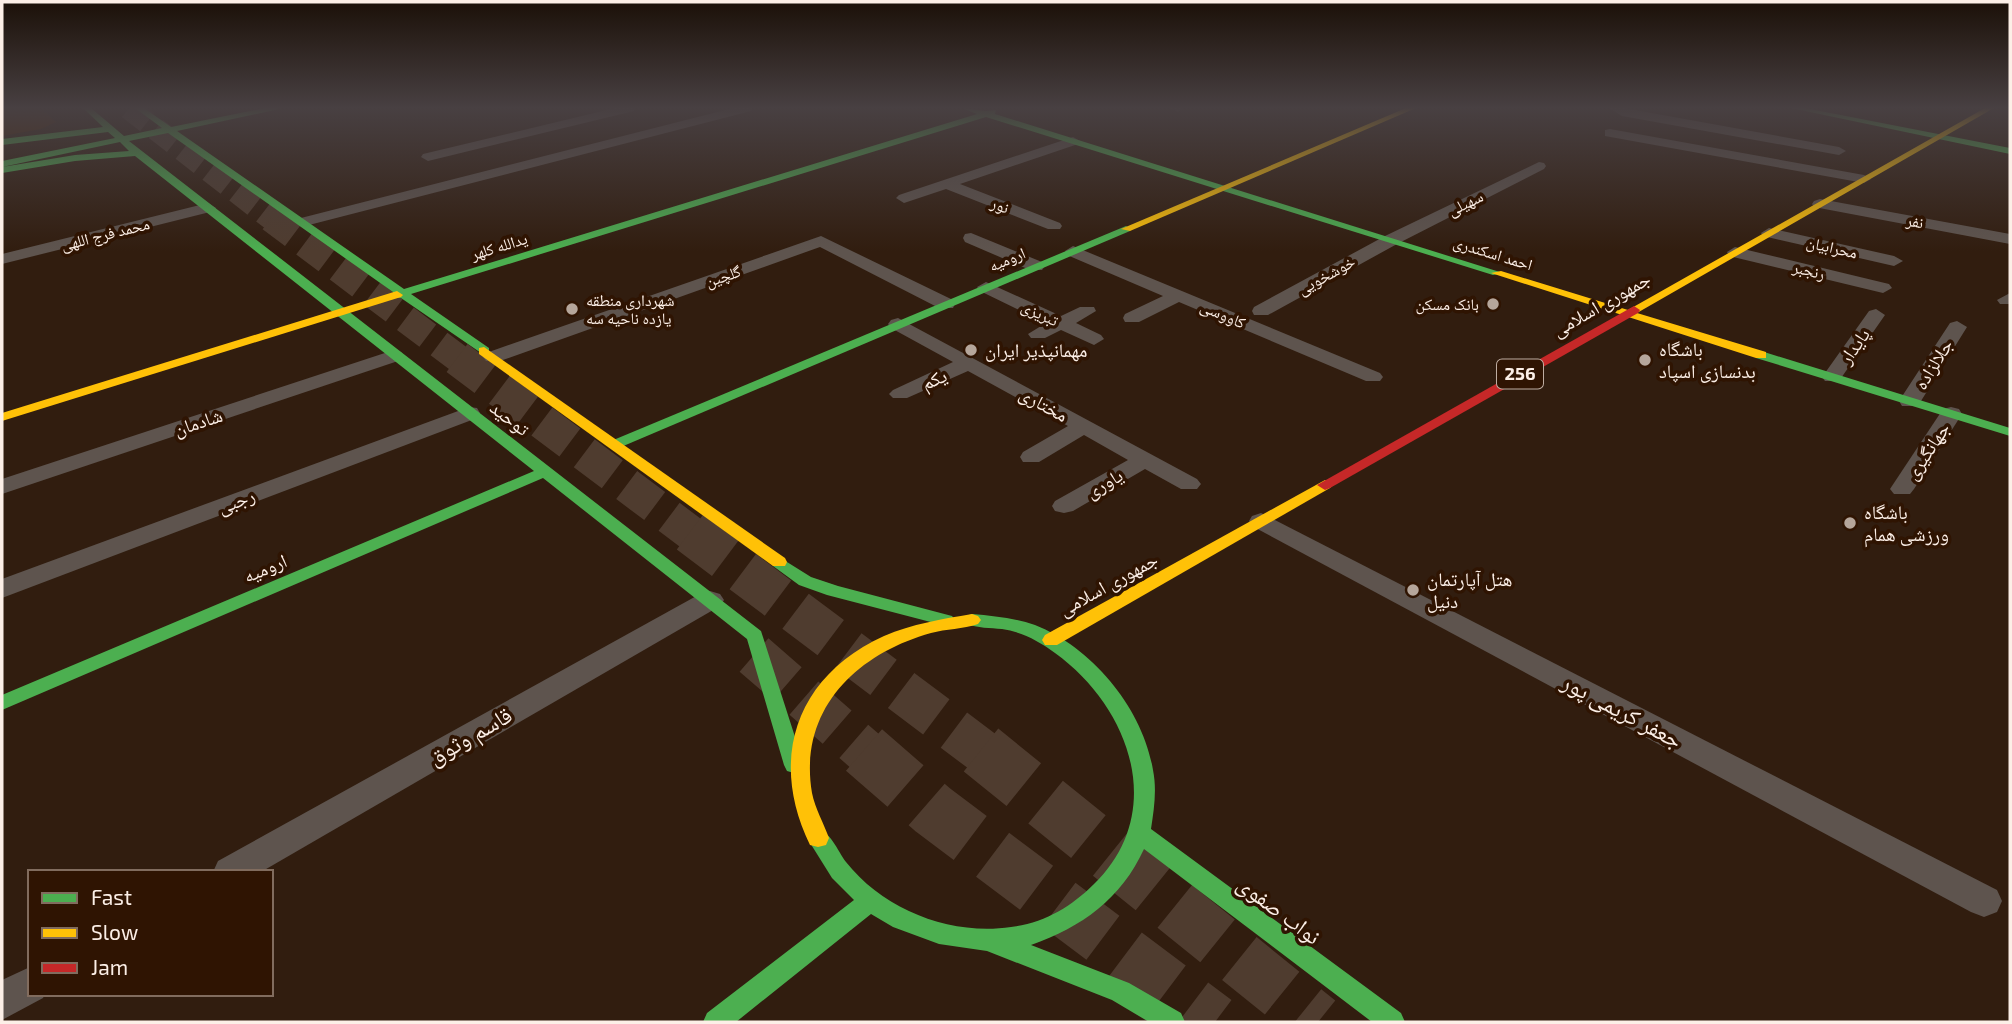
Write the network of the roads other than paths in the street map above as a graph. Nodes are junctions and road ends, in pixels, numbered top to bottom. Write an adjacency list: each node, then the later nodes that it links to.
1 (44, 156): 15 (main road)
2 (102, 156): 15 (main road)
3 (141, 156): 21 (main road, توحید)
4 (208, 156): 22 (main road, توحید)
5 (433, 156): 13 (street)
6 (559, 156): 22 (street)
7 (850, 156): 35 (main road, یدالله کلهر)
8 (1029, 156): 17 (street, نور)
9 (1121, 156): 18 (main road, احمد اسکندری)
10 (1297, 156): 18 (main road, ارومیه)
11 (1736, 156): 16 (street)
12 (1905, 156): 16 (main road, جمهوری اسلامی / 256)
13 (428, 157)
14 (1539, 166): 27 (street, سهیلی)
15 (4, 168)
16 (1864, 179): 20 (main road, جمهوری اسلامی / 256)
17 (946, 184): 19 (street, نور); 23 (street, نور)
18 (1223, 187): 27 (main road, احمد اسکندری); 28 (main road, ارومیه)
19 (904, 198)
20 (1820, 204): 24 (main road, جمهوری اسلامی / 256); 26 (street, نفر)
21 (208, 208): 30 (street, محمد فرج اللهی); 40 (main road, توحید)
22 (303, 222): 35 (main road, توحید)
23 (1055, 226)
24 (1769, 233): 29 (main road, جمهوری اسلامی / 256); 31 (street, محرابیان)
25 (971, 238): 32 (street)
26 (2010, 239)
27 (1391, 240): 39 (street, خوشخویی); 41 (main road, احمد اسکندری)
28 (1073, 251): 32 (main road, ارومیه); 36 (street, کاووسی)
29 (1735, 252): 34 (street, رنجبر); 41 (main road, جمهوری اسلامی / 256)
30 (2, 259)
31 (1894, 261)
32 (1036, 266): 33 (main road, ارومیه)
33 (986, 287): 37 (main road, ارومیه); 44 (street, تبریزی)
34 (1883, 288)
35 (401, 294): 40 (main road, یدالله کلهر); 52 (main road, توحید)
36 (1179, 295): 43 (street); 54 (street, کاووسی)
37 (946, 304): 45 (main road, ارومیه); 52 (street, گلچین)
38 (1087, 311): 44 (street)
39 (1261, 311)
40 (340, 313): 51 (main road, توحید); 60 (main road, یدالله کلهر)
41 (1627, 313): 55 (main road, احمد اسکندری); 71 (main road, جمهوری اسلامی / 256)
42 (1876, 315): 55 (street, پایدار)
43 (1132, 318)
44 (1062, 323): 48 (street); 49 (street, تبریزی)
45 (898, 324): 53 (street, مختاری); 63 (main road, ارومیه)
46 (1957, 327): 57 (street, جلالزاده)
47 (1115, 329): 49 (street)
48 (1038, 334)
49 (1094, 339): 50 (street)
50 (1075, 348)
51 (394, 356): 58 (main road, توحید); 68 (street, شادمان)
52 (493, 357): 63 (main road, توحید)
53 (968, 363): 56 (street, یکم); 61 (street, مختاری)
54 (1373, 377)
55 (1832, 377): 57 (main road, احمد اسکندری)
56 (900, 394)
57 (1910, 401): 59 (main road, احمد اسکندری)
58 (469, 413): 66 (main road, توحید); 72 (street, رجبی)
59 (1951, 414): 62 (main road, احمد اسکندری); 69 (street, جهانگیری)
60 (2, 417)
61 (1084, 426): 64 (street); 65 (street, مختاری)
62 (2010, 432)
63 (616, 444): 74 (main road, توحید)
64 (1031, 457)
65 (1144, 460): 67 (street, مختاری); 70 (street, یاوری)
66 (545, 472): 73 (main road, توحید); 76 (main road, ارومیه)
67 (1189, 484)
68 (2, 487)
69 (1902, 489)
70 (1064, 506)
71 (1261, 521): 75 (main road, جمهوری اسلامی / 256); 81 (street, جعفر کریمی پور)
72 (2, 589)
73 (710, 600): 77 (main road, توحید); 79 (street, قاسم وثوق)
74 (949, 621): 75 (main road); 77 (main road)
75 (1051, 640): 78 (main road)
76 (2, 703)
77 (798, 781): 80 (main road)
78 (1140, 833): 82 (main road); 87 (main road, نواب صفوی)
79 (234, 870)
80 (871, 900): 82 (main road); 85 (main road)
81 (1984, 901)
82 (991, 941): 86 (main road)
83 (28, 986): 84 (street)
84 (2, 1000)
85 (716, 1022)
86 (1172, 1022)
87 (1392, 1022)

